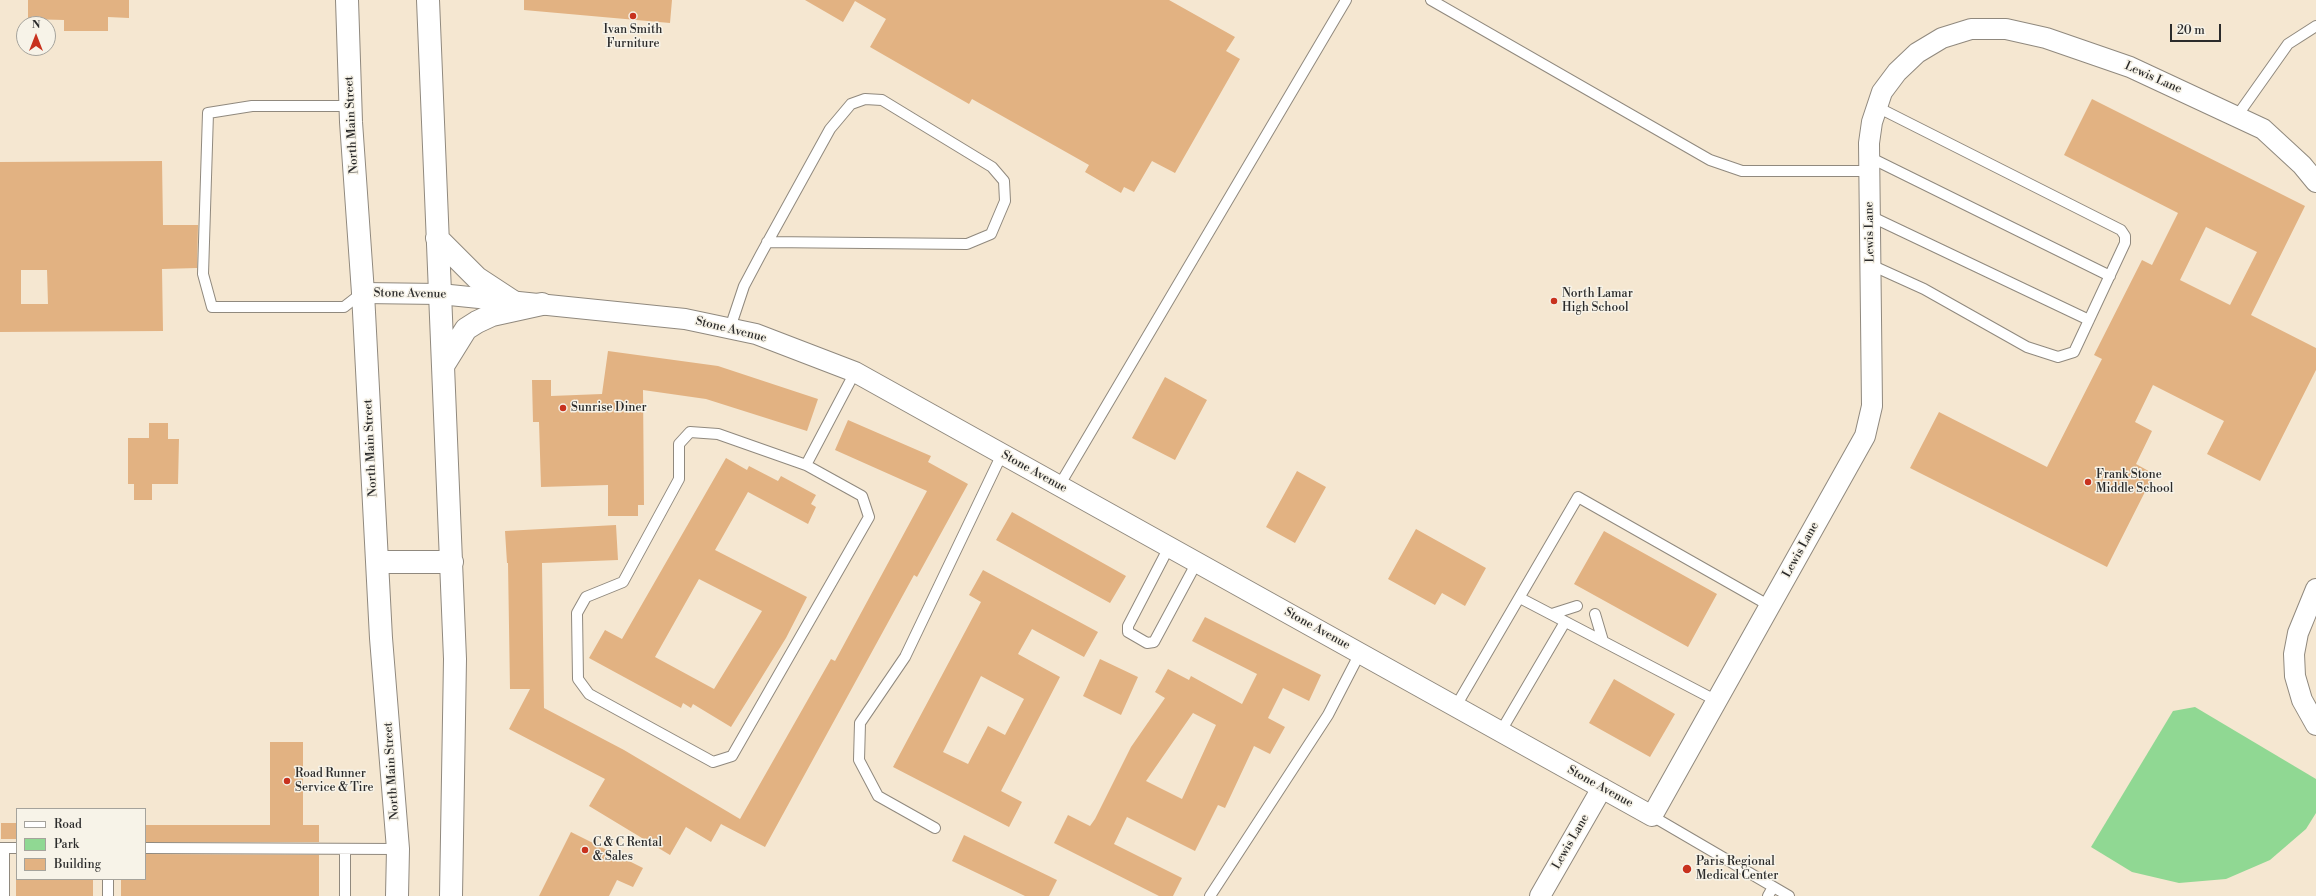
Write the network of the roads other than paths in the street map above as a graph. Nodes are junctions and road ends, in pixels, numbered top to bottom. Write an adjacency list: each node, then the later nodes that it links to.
1 (347, 0): 6 (highway, North Main Street)
2 (428, 0): 12 (highway)
3 (1346, 0): 26 (lane)
4 (1431, 0): 9 (lane)
5 (2316, 26): 8 (lane)
6 (350, 106): 16 (highway, North Main Street); 16 (lane)
7 (1877, 107): 8 (street, Lewis Lane); 9 (street, Lewis Lane); 15 (lane)
8 (2237, 116): 10 (street, Lewis Lane)
9 (1869, 164): 11 (street, Lewis Lane); 15 (lane)
10 (2316, 182)
11 (1870, 216): 14 (street, Lewis Lane); 20 (lane)
12 (438, 238): 17 (highway); 18 (highway)
13 (768, 242): 13 (lane); 21 (lane)
14 (1870, 265): 20 (lane); 34 (street, Lewis Lane)
15 (2110, 276): 20 (lane)
16 (363, 293): 17 (street, Stone Avenue); 28 (highway, North Main Street)
17 (440, 294): 18 (street, Stone Avenue); 22 (highway)
18 (512, 301): 19 (street, Stone Avenue)
19 (542, 304): 21 (street, Stone Avenue); 22 (highway)
20 (2089, 320)
21 (730, 328): 23 (street, Stone Avenue)
22 (443, 366): 29 (highway)
23 (855, 372): 24 (street, Stone Avenue); 25 (lane)
24 (1002, 454): 26 (street, Stone Avenue); 46 (lane)
25 (806, 465): 25 (lane)
26 (1059, 486): 27 (street, Stone Avenue)
27 (1169, 547): 30 (street, Stone Avenue); 30 (lane)
28 (377, 562): 29 (highway); 51 (highway, North Main Street)
29 (452, 562): 58 (highway)
30 (1197, 562): 39 (street, Stone Avenue)
31 (2316, 590): 42 (street)
32 (1520, 598): 34 (lane); 35 (lane); 41 (lane)
33 (1578, 606): 35 (lane)
34 (1770, 606): 40 (street, Lewis Lane)
35 (1552, 614): 37 (lane)
36 (1595, 614): 38 (lane)
37 (1565, 622): 38 (lane); 43 (lane)
38 (1603, 641): 40 (lane)
39 (1360, 653): 41 (street, Stone Avenue); 59 (lane)
40 (1717, 701): 45 (street, Lewis Lane)
41 (1456, 706): 43 (street, Stone Avenue)
42 (2316, 725)
43 (1501, 731): 44 (street, Stone Avenue)
44 (1602, 788): 45 (street, Stone Avenue); 60 (street, Lewis Lane)
45 (1652, 816): 53 (lane)
46 (935, 828)
47 (2, 848): 48 (lane); 54 (lane)
48 (16, 848)
49 (146, 848): 50 (lane)
50 (345, 849): 51 (lane); 56 (lane)
51 (398, 849): 57 (highway, North Main Street)
52 (108, 880): 55 (lane)
53 (1773, 886): 61 (lane); 62 (lane)
54 (4, 896)
55 (108, 896)
56 (345, 896)
57 (397, 896)
58 (451, 896)
59 (1210, 896)
60 (1540, 896)
61 (1768, 896)
62 (1790, 896)

